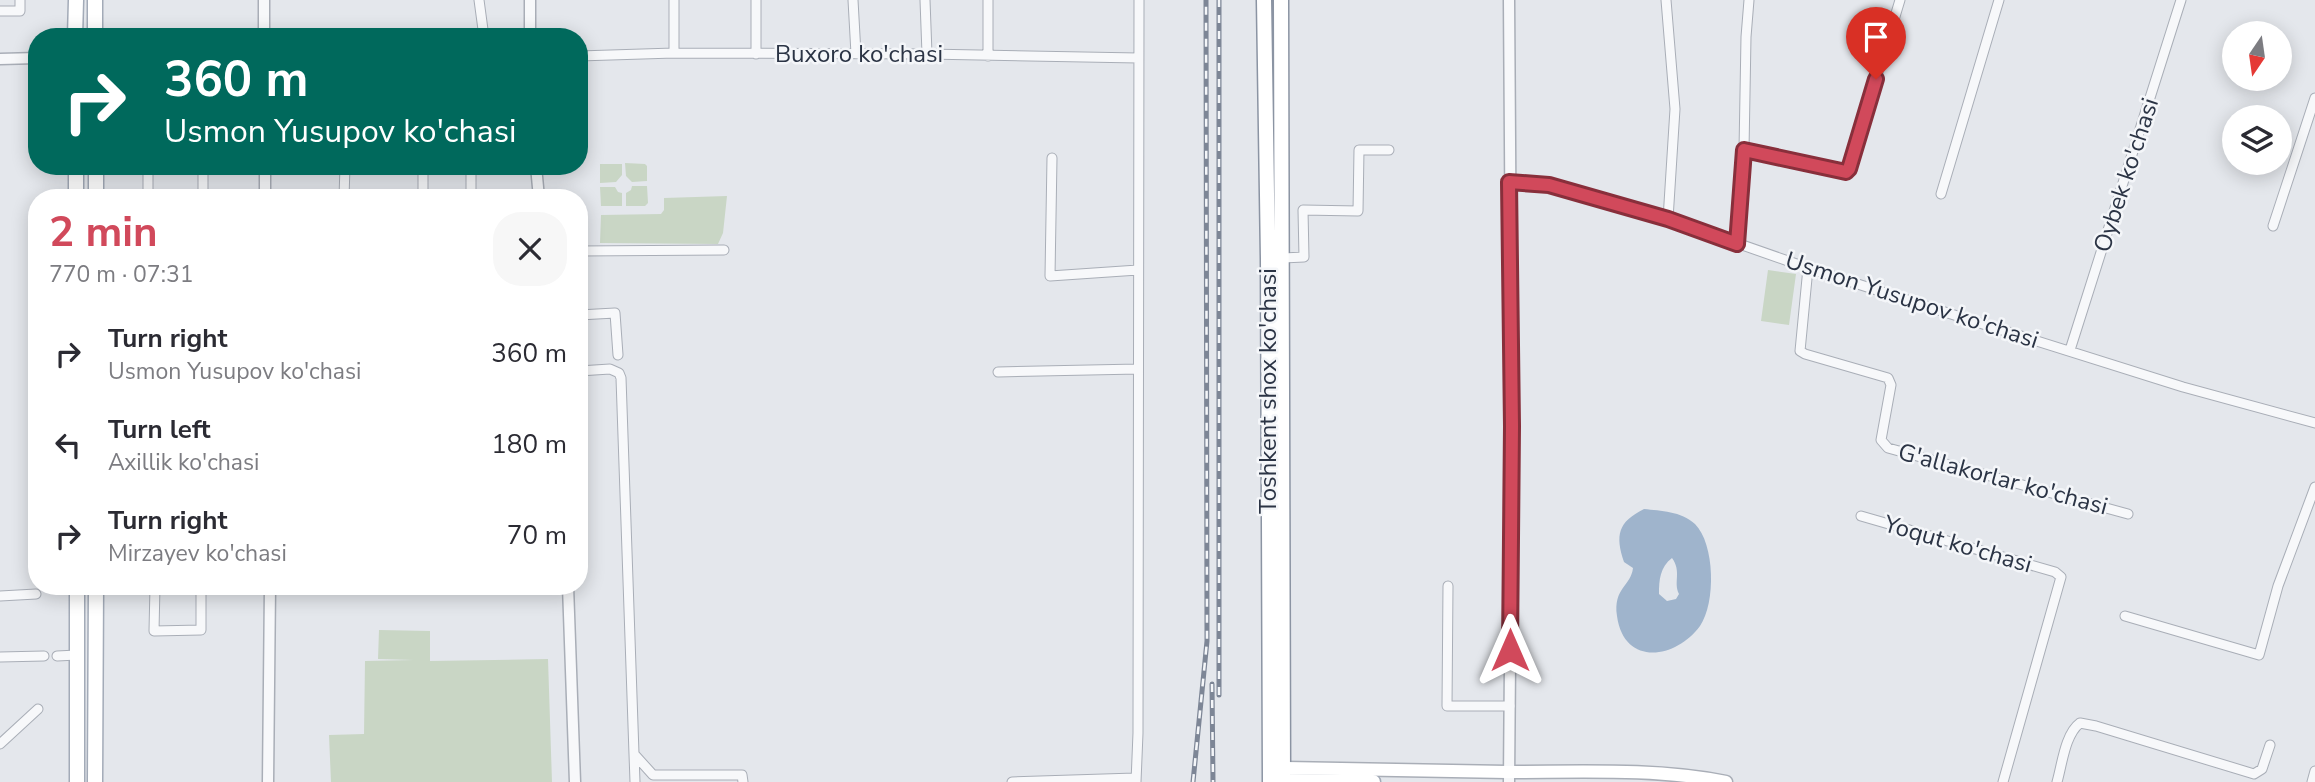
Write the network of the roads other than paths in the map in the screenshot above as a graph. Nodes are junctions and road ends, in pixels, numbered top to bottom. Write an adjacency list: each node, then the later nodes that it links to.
1 (20, 0): 21 (street)
2 (76, 0): 22 (main road)
3 (95, 0): 23 (main road)
4 (264, 0): 24 (street)
5 (479, 0): 25 (street)
6 (530, 0): 26 (street)
7 (674, 0): 27 (street)
8 (756, 0): 28 (street)
9 (853, 0): 29 (street)
10 (925, 0): 30 (street)
11 (988, 0): 32 (street)
12 (1139, 0): 34 (street)
13 (1264, 0): 61 (main road, Toshkent shox ko'chasi)
14 (1281, 0): 47 (main road, Toshkent shox ko'chasi)
15 (1509, 0): 40 (street)
16 (1667, 0): 42 (street)
17 (1749, 0): 38 (street)
18 (1900, 0): 38 (street)
19 (1999, 0): 41 (street)
20 (2181, 0): 51 (street, Oybek ko'chasi)
21 (0, 11)
22 (75, 28)
23 (95, 28)
24 (264, 28)
25 (483, 28)
26 (530, 28)
27 (674, 53): 28 (street, Buxoro ko'chasi); 31 (street, Buxoro ko'chasi)
28 (756, 54): 29 (street, Buxoro ko'chasi)
29 (856, 54): 30 (street, Buxoro ko'chasi)
30 (927, 54): 32 (street, Buxoro ko'chasi)
31 (588, 56)
32 (988, 56): 34 (street, Buxoro ko'chasi)
33 (28, 58): 35 (street)
34 (1138, 58): 49 (street)
35 (0, 59)
36 (2315, 98): 43 (street)
37 (1389, 150): 47 (street)
38 (1744, 150): 44 (street)
39 (1052, 158): 49 (street)
40 (1509, 182): 42 (street, Usmon Yusupov ko'chasi); 76 (street)
41 (1941, 194)
42 (1668, 219): 44 (street, Usmon Yusupov ko'chasi)
43 (2273, 226)
44 (1737, 244): 48 (street, Usmon Yusupov ko'chasi)
45 (724, 250): 46 (street)
46 (588, 251)
47 (1283, 258): 60 (main road, Toshkent shox ko'chasi)
48 (1808, 268): 51 (street, Usmon Yusupov ko'chasi); 58 (street, G'allakorlar ko'chasi)
49 (1138, 270): 53 (street)
50 (588, 314): 52 (street)
51 (2070, 350): 56 (street, Usmon Yusupov ko'chasi)
52 (618, 355)
53 (1138, 369): 55 (street); 84 (street)
54 (588, 370): 80 (street)
55 (998, 372)
56 (2315, 423)
57 (2315, 487): 71 (street)
58 (2128, 514)
59 (1861, 516): 95 (street, Yoqut ko'chasi)
60 (1283, 559): 61 (main road); 82 (main road, Toshkent shox ko'chasi)
61 (1268, 560): 92 (main road, Toshkent shox ko'chasi)
62 (1448, 586): 76 (street)
63 (28, 594): 70 (street)
64 (77, 595): 74 (main road)
65 (96, 595): 86 (main road)
66 (155, 595): 67 (street)
67 (201, 595)
68 (270, 595): 87 (street)
69 (568, 595): 88 (street)
70 (0, 596)
71 (2125, 615)
72 (44, 656): 75 (street)
73 (57, 656): 74 (street)
74 (77, 656): 85 (main road)
75 (0, 657)
76 (1510, 706): 83 (street)
77 (38, 709): 78 (street)
78 (0, 744)
79 (2270, 745): 96 (street)
80 (634, 754): 89 (street); 90 (street)
81 (2315, 771): 97 (street)
82 (1283, 777): 83 (main road); 93 (main road)
83 (1509, 777): 94 (main road)
84 (1135, 780): 91 (street)
85 (77, 782)
86 (95, 782)
87 (268, 782)
88 (575, 782)
89 (635, 782)
90 (743, 782)
91 (1012, 782)
92 (1270, 782)
93 (1373, 782)
94 (1726, 782)
95 (2003, 782)
96 (2057, 782)
97 (2312, 782)

